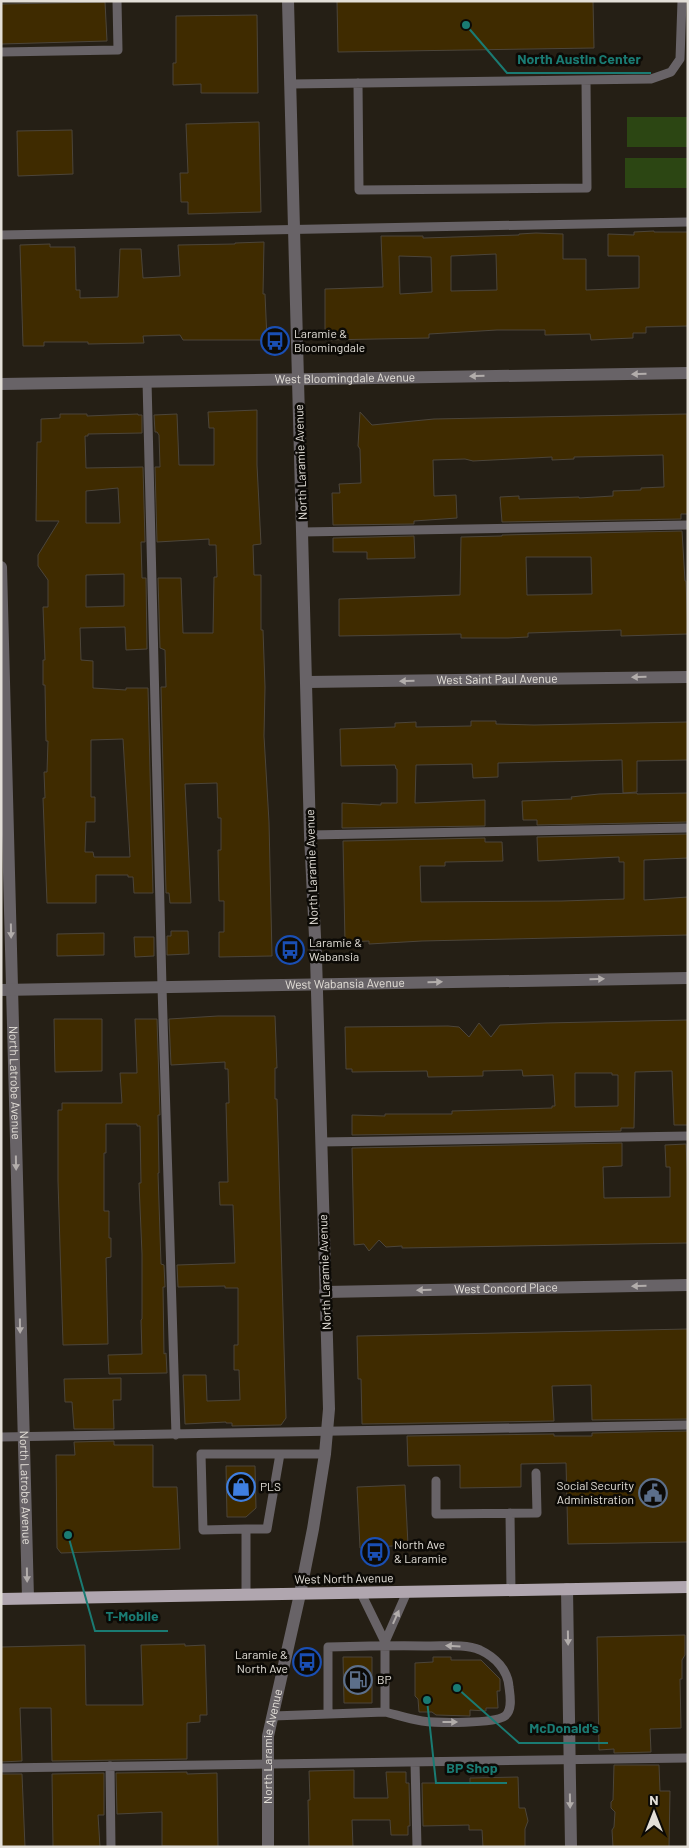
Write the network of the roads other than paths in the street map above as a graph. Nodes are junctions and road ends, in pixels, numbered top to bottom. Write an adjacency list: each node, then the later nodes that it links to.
1 (117, 1): 5 (lane)
2 (288, 1): 8 (street, North Laramie Avenue)
3 (682, 1): 4 (lane)
4 (685, 21): 6 (lane)
5 (1, 52)
6 (586, 81): 7 (lane); 7 (lane)
7 (358, 83): 8 (lane)
8 (291, 84): 10 (street, North Laramie Avenue)
9 (688, 222): 10 (lane)
10 (295, 229): 11 (lane); 13 (street, North Laramie Avenue)
11 (1, 235)
12 (688, 373): 13 (street, West Bloomingdale Avenue, one-way to 13)
13 (299, 379): 14 (street, West Bloomingdale Avenue); 17 (street, North Laramie Avenue)
14 (147, 381): 15 (street, West Bloomingdale Avenue); 25 (lane)
15 (1, 384)
16 (688, 525): 17 (lane)
17 (303, 532): 20 (street, North Laramie Avenue)
18 (1, 567): 26 (street, North Latrobe Avenue, one-way to 26)
19 (688, 677): 20 (street, West Saint Paul Avenue, one-way to 20)
20 (307, 682): 22 (street, North Laramie Avenue)
21 (688, 828): 22 (lane)
22 (310, 836): 24 (street, North Laramie Avenue)
23 (688, 978): 24 (street, West Wabansia Avenue, one-way to 23)
24 (316, 984): 25 (street, West Wabansia Avenue); 28 (street, North Laramie Avenue)
25 (162, 987): 26 (street, West Wabansia Avenue); 33 (lane)
26 (7, 990): 35 (street, North Latrobe Avenue, one-way to 35)
27 (688, 1136): 28 (lane)
28 (321, 1142): 30 (street, North Laramie Avenue)
29 (688, 1285): 30 (street, West Concord Place, one-way to 30)
30 (325, 1292): 32 (street, North Laramie Avenue)
31 (688, 1425): 32 (lane)
32 (327, 1432): 33 (lane); 37 (street, North Laramie Avenue)
33 (176, 1435): 35 (lane)
34 (1, 1437): 35 (lane)
35 (23, 1437): 49 (street, North Latrobe Avenue, one-way to 49)
36 (280, 1454): 37 (lane); 41 (lane); 41 (lane)
37 (325, 1454): 47 (street, North Laramie Avenue)
38 (536, 1473): 40 (lane)
39 (436, 1481): 40 (lane)
40 (510, 1514): 44 (lane)
41 (246, 1529): 48 (lane)
42 (688, 1587): 43 (main road, West North Avenue)
43 (567, 1589): 44 (main road, West North Avenue); 56 (street, one-way to 56)
44 (511, 1590): 45 (main road, West North Avenue)
45 (407, 1592): 46 (main road, West North Avenue); 51 (lane, one-way to 45)
46 (361, 1593): 47 (main road, West North Avenue); 51 (lane)
47 (300, 1594): 48 (main road, West North Avenue); 54 (street, North Laramie Avenue)
48 (246, 1595): 49 (main road, West North Avenue)
49 (28, 1598): 50 (main road, West North Avenue)
50 (1, 1599)
51 (385, 1643): 52 (lane); 52 (lane, one-way to 51); 53 (lane)
52 (385, 1712): 53 (lane)
53 (328, 1714): 54 (lane)
54 (272, 1716): 58 (street, North Laramie Avenue)
55 (688, 1758): 56 (lane)
56 (570, 1760): 57 (lane); 64 (street, one-way to 64)
57 (415, 1762): 58 (lane); 63 (lane)
58 (267, 1764): 59 (lane); 62 (street, North Laramie Avenue)
59 (110, 1766): 60 (lane); 61 (lane)
60 (1, 1768)
61 (111, 1847)
62 (268, 1847)
63 (417, 1847)
64 (571, 1847)

